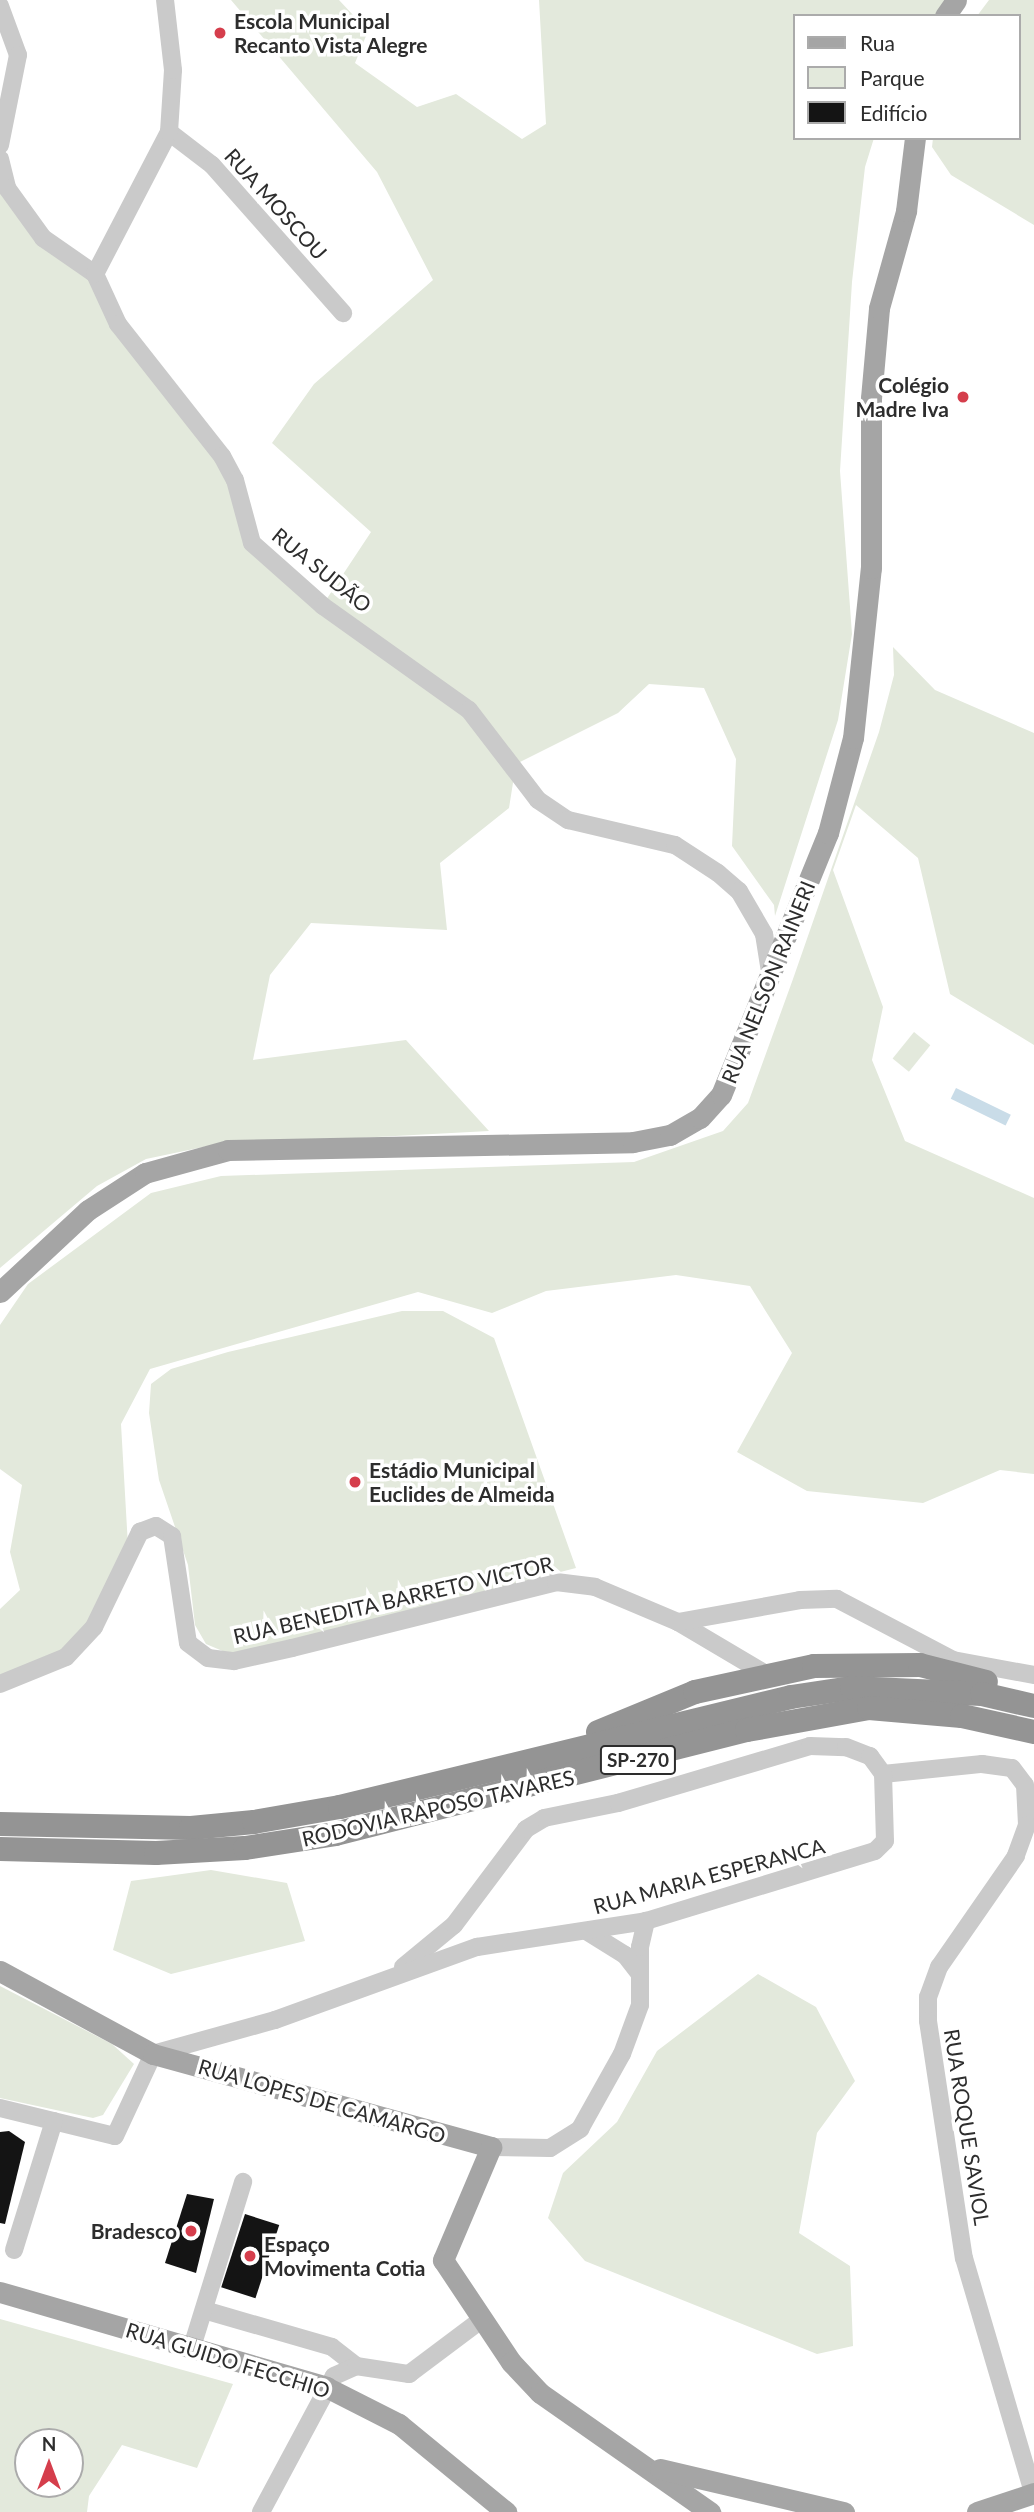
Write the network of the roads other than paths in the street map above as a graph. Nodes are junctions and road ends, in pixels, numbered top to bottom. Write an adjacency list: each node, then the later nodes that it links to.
1 (165, 0): 3 (street)
2 (0, 6): 5 (street)
3 (169, 132): 7 (street); 8 (street, RUA MOSCOU)
4 (915, 140): 9 (main road, RUA NELSON RAINERI)
5 (0, 145)
6 (0, 159): 7 (street)
7 (94, 274): 9 (street, RUA SUDÃO)
8 (343, 313)
9 (772, 981): 10 (main road, RUA NELSON RAINERI)
10 (0, 1292)
11 (678, 1622): 12 (street); 13 (street); 14 (street, RUA BENEDITA BARRETO VICTOR)
12 (766, 1674): 15 (highway); 18 (highway)
13 (1034, 1675)
14 (0, 1684)
15 (1034, 1694)
16 (1034, 1706): 18 (highway, RODOVIA RAPOSO TAVARES / SP-270)
17 (1034, 1732): 21 (highway, RODOVIA RAPOSO TAVARES / SP-270)
18 (537, 1760): 20 (highway, RODOVIA RAPOSO TAVARES / SP-270)
19 (883, 1774): 22 (street, RUA MARIA ESPERANCA); 25 (street); 40 (street, RUA ROQUE SAVIOL)
20 (0, 1824)
21 (0, 1849)
22 (646, 1921): 23 (street, RUA MARIA ESPERANCA); 26 (street)
23 (588, 1932): 25 (street, RUA MARIA ESPERANCA); 26 (street)
24 (0, 1971): 27 (main road, RUA LOPES DE CAMARGO)
25 (394, 1974): 27 (street)
26 (640, 1974): 30 (street)
27 (153, 2054): 29 (street); 30 (main road, RUA LOPES DE CAMARGO)
28 (0, 2108): 29 (street)
29 (54, 2121): 32 (street)
30 (491, 2147): 35 (main road)
31 (243, 2182): 34 (street)
32 (14, 2250)
33 (0, 2292): 36 (main road, RUA GUIDO FECCHIO)
34 (204, 2310): 36 (street); 37 (street)
35 (481, 2320): 37 (street); 39 (main road)
36 (192, 2347): 38 (main road, RUA GUIDO FECCHIO)
37 (356, 2366): 38 (street)
38 (326, 2387): 42 (main road, RUA GUIDO FECCHIO); 43 (street)
39 (654, 2468): 41 (main road); 44 (main road)
40 (1034, 2499): 47 (main road)
41 (806, 2504): 45 (main road); 46 (main road)
42 (498, 2510)
43 (261, 2512)
44 (710, 2512)
45 (776, 2512)
46 (844, 2512)
47 (977, 2512)

